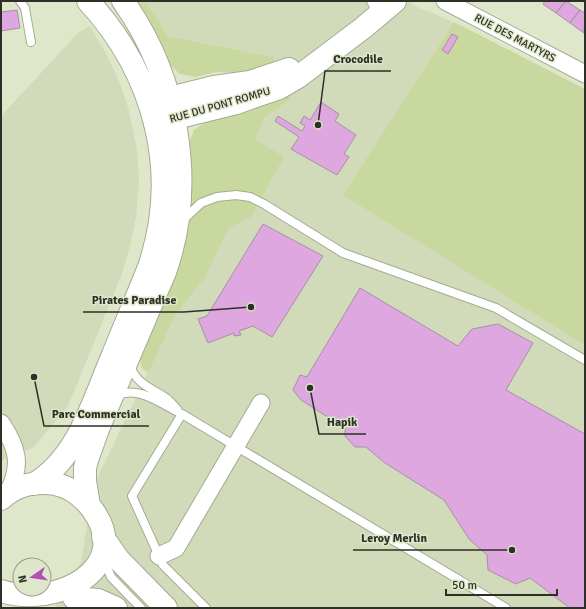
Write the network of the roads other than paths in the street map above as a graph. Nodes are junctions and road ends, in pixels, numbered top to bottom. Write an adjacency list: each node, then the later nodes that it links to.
1 (20, 1): 7 (lane)
2 (88, 1): 9 (main road)
3 (123, 1): 9 (main road)
4 (395, 1): 6 (main road, RUE DU PONT ROMPU)
5 (445, 1): 8 (street, RUE DES MARTYRS)
6 (375, 8): 9 (main road, RUE DU PONT ROMPU)
7 (31, 42)
8 (585, 74)
9 (162, 111): 10 (main road); 18 (main road)
10 (176, 227): 11 (main road); 12 (lane)
11 (129, 359): 13 (main road); 15 (lane)
12 (585, 360)
13 (111, 400): 15 (lane); 20 (main road)
14 (261, 403): 17 (street)
15 (182, 414): 17 (lane); 22 (lane)
16 (1, 423): 19 (street)
17 (235, 446): 22 (street); 30 (lane)
18 (34, 484): 19 (main road); 20 (main road)
19 (5, 496)
20 (89, 505): 21 (main road)
21 (103, 546): 24 (main road); 27 (lane); 28 (main road)
22 (159, 556): 29 (lane)
23 (1, 591): 25 (main road)
24 (74, 598): 25 (main road); 26 (main road)
25 (52, 607)
26 (116, 608)
27 (141, 608)
28 (166, 608)
29 (206, 608)
30 (506, 608)

